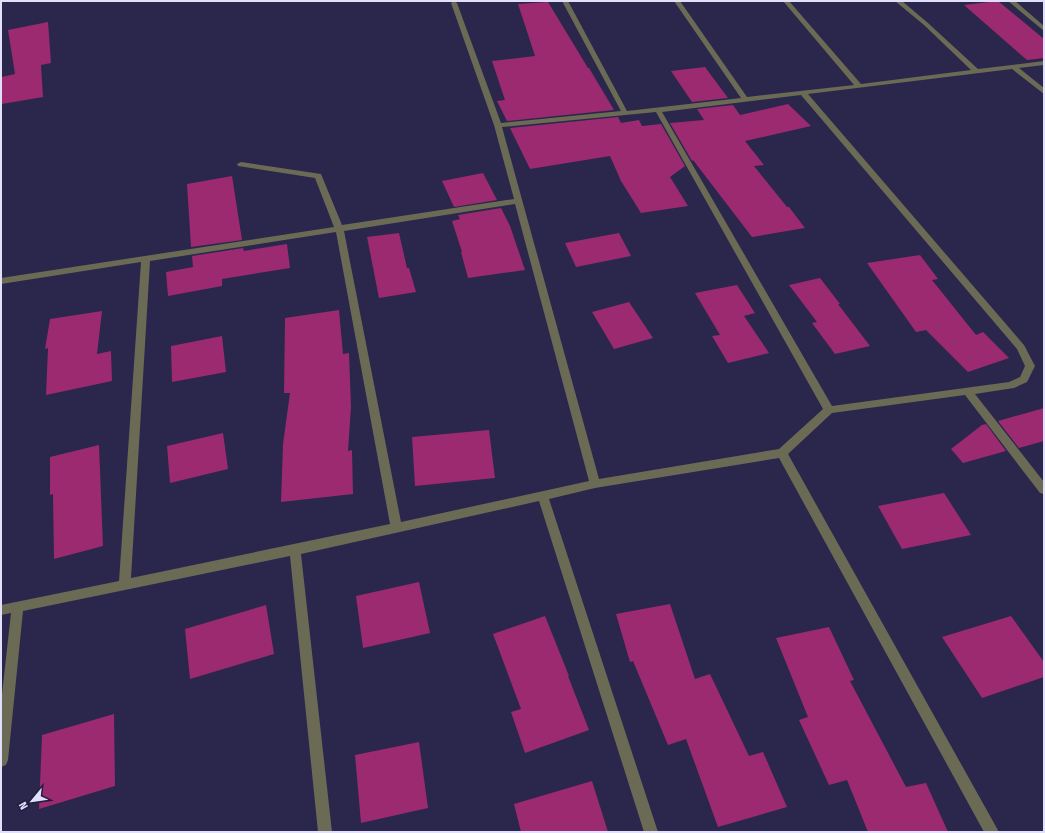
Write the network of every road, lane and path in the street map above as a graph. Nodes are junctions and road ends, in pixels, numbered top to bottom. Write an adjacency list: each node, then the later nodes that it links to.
1 (565, 1): 16 (street)
2 (677, 1): 14 (street)
3 (786, 1): 11 (street)
4 (898, 1): 10 (street)
5 (1011, 1): 7 (street)
6 (454, 3): 17 (street)
7 (1044, 29)
8 (1044, 63): 9 (street)
9 (1014, 66): 10 (street); 12 (street)
10 (977, 72): 11 (street)
11 (859, 86): 13 (street)
12 (1044, 92)
13 (803, 93): 14 (street); 23 (street)
14 (745, 99): 15 (street)
15 (658, 110): 16 (street); 24 (street)
16 (625, 113): 17 (street)
17 (498, 125): 19 (street)
18 (241, 164): 20 (street)
19 (517, 200): 20 (street); 26 (street)
20 (338, 228): 21 (street); 29 (street)
21 (146, 258): 22 (street); 31 (street)
22 (1, 281)
23 (967, 391): 24 (street); 27 (street)
24 (829, 410): 25 (street)
25 (782, 453): 26 (street); 37 (street)
26 (595, 484): 28 (street)
27 (1044, 490)
28 (542, 495): 29 (street); 36 (street)
29 (396, 527): 30 (street)
30 (295, 550): 31 (street); 35 (street)
31 (125, 584): 32 (street)
32 (18, 608): 33 (street); 34 (street)
33 (1, 610)
34 (1, 760)
35 (325, 832)
36 (652, 832)
37 (992, 832)

